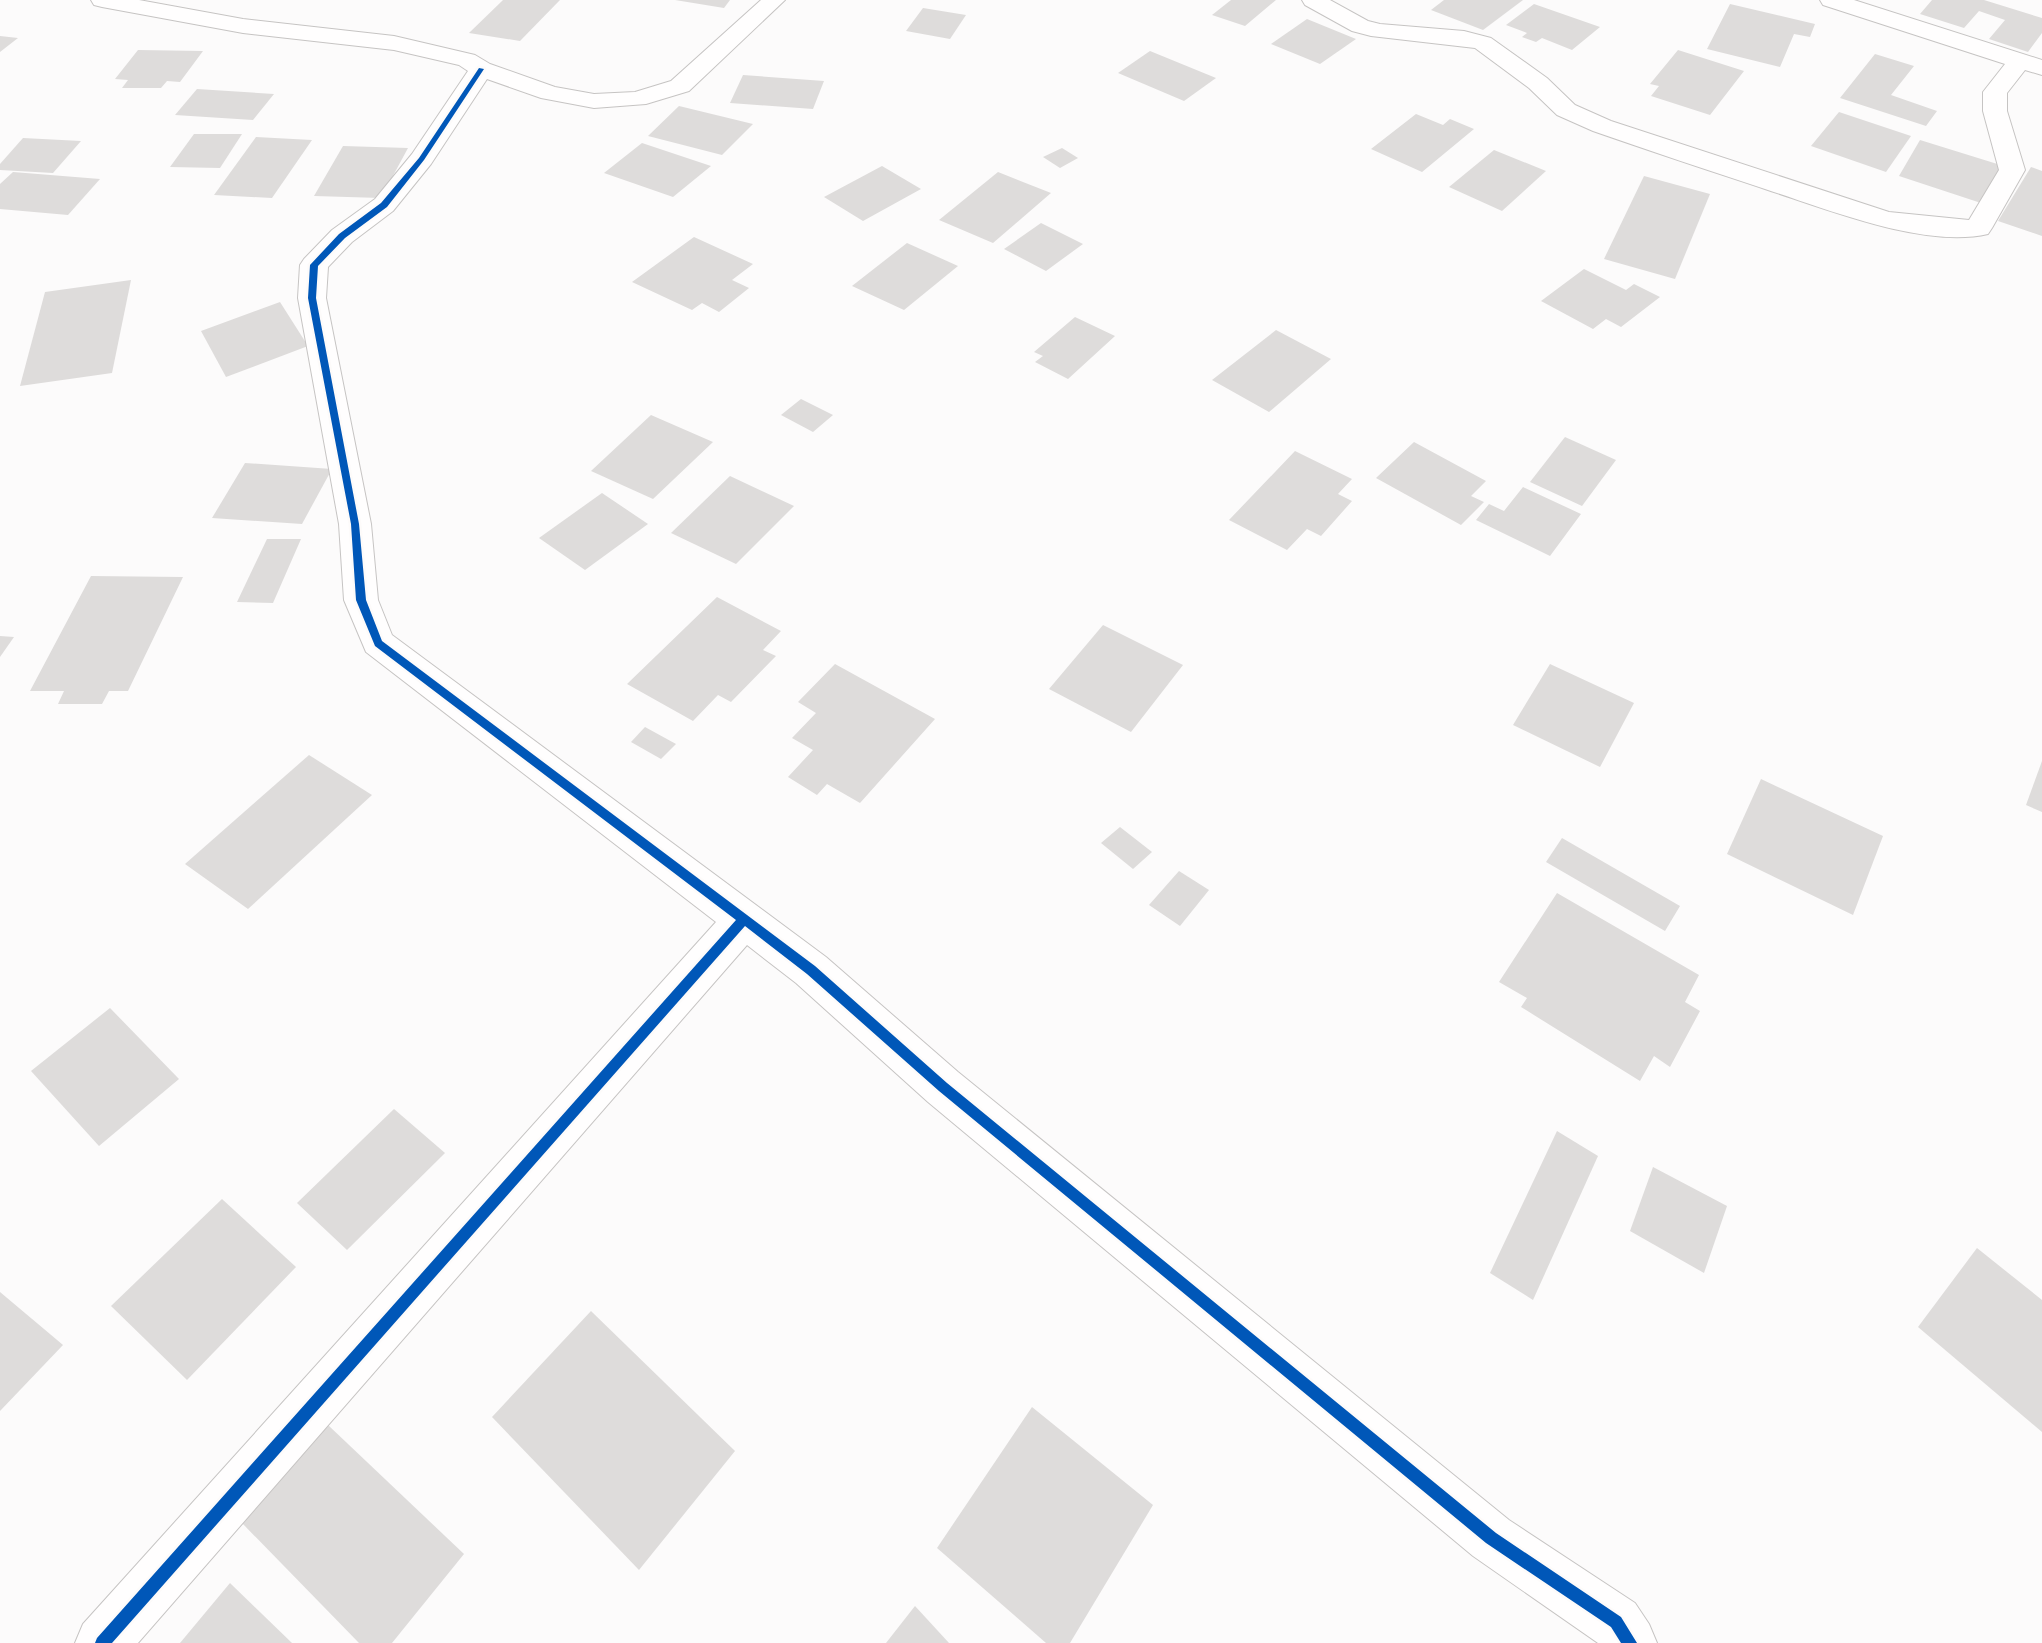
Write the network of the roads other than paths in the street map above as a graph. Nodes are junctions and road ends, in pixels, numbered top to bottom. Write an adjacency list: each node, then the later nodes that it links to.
1 (102, 0): 6 (street)
2 (774, 0): 6 (street)
3 (1312, 0): 5 (street)
4 (1831, 0): 5 (street)
5 (2031, 65)
6 (481, 69): 7 (street)
7 (744, 919): 8 (street); 9 (street)
8 (102, 1643)
9 (1630, 1643)

